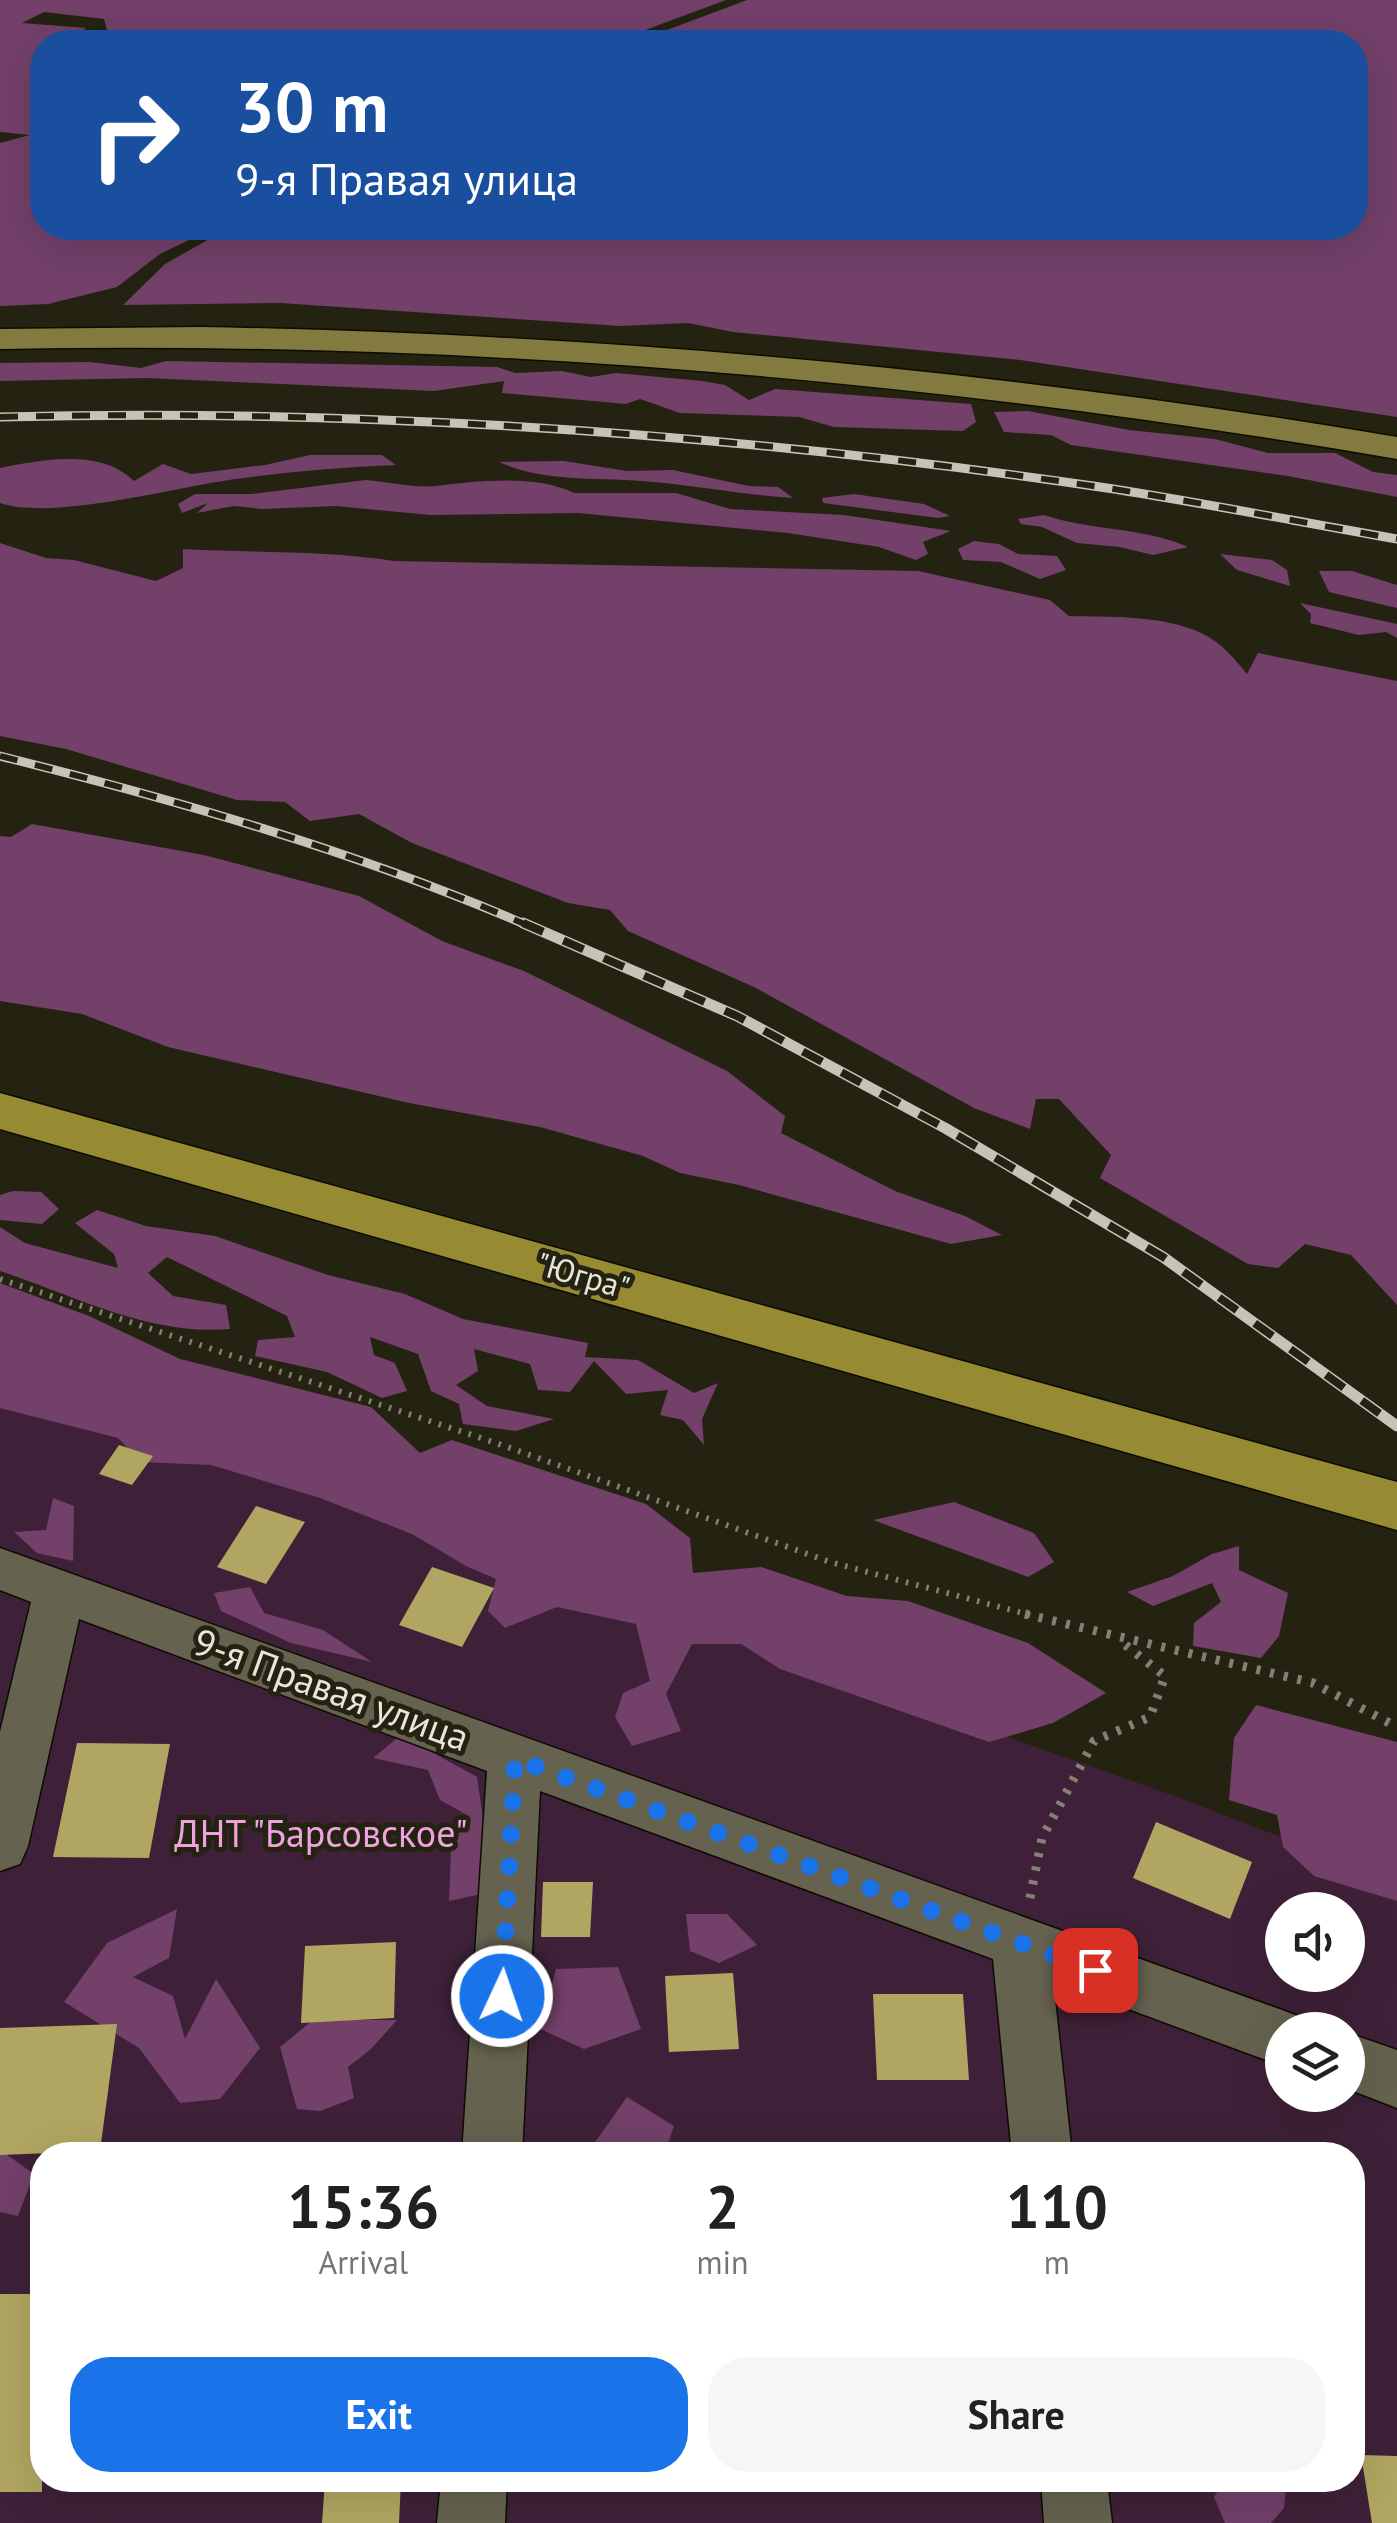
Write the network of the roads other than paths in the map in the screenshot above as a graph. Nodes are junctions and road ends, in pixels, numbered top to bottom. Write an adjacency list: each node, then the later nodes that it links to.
1 (0, 338): 2 (main road)
2 (1397, 448)
3 (0, 1111): 4 (highway, "Югра")
4 (1397, 1506)
5 (0, 1569): 6 (street, 9-я Правая улица)
6 (60, 1589): 7 (street, 9-я Правая улица); 8 (street)
7 (515, 1759): 9 (street, 9-я Правая улица); 13 (street)
8 (0, 1846)
9 (1020, 1943): 10 (street, 9-я Правая улица); 14 (street)
10 (1265, 2032)
11 (1365, 2067): 12 (street)
12 (1397, 2079)
13 (493, 2142)
14 (1041, 2142)
15 (473, 2492): 17 (street)
16 (1075, 2492): 18 (street)
17 (471, 2523)
18 (1078, 2523)

